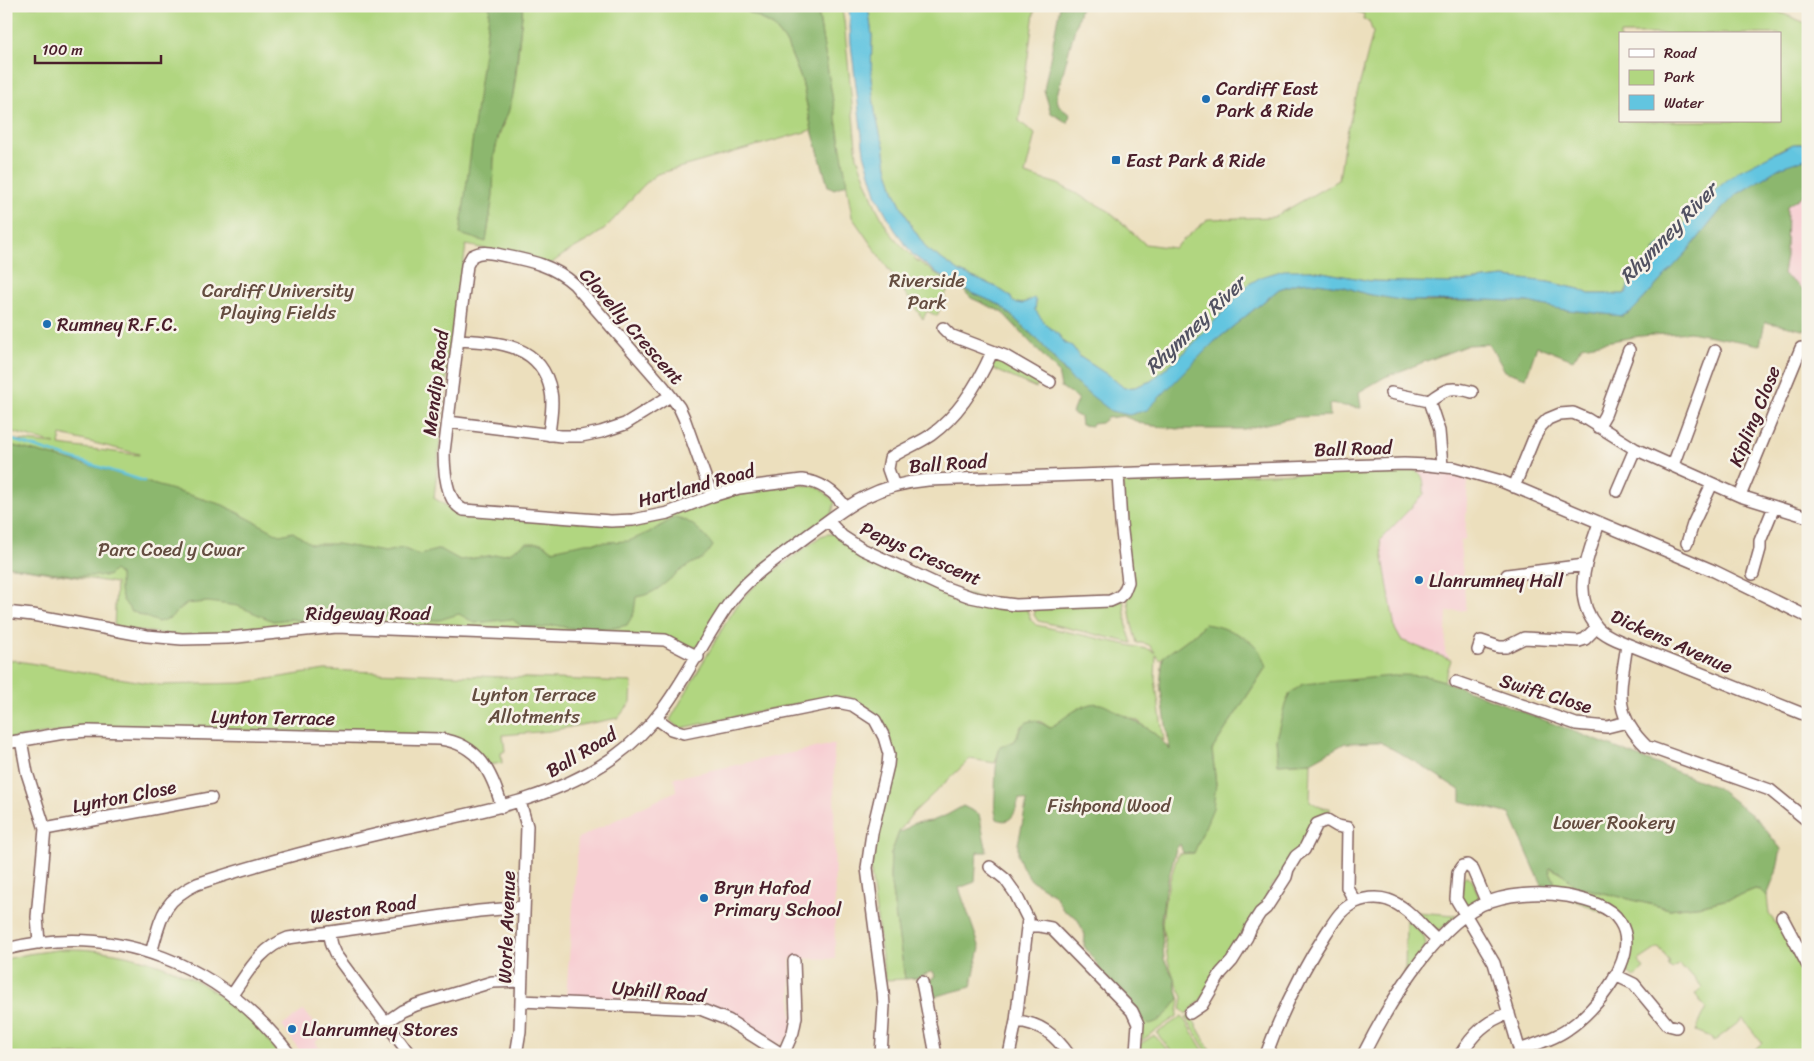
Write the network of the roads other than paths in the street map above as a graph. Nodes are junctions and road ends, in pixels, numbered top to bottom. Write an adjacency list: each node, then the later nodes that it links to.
1 (467, 262): 3 (street, Mendip Road); 11 (street, Clovelly Crescent)
2 (943, 328): 7 (street)
3 (458, 340): 13 (street, Mendip Road); 15 (street)
4 (1801, 348): 25 (street, Kipling Close)
5 (1628, 350): 14 (street)
6 (1715, 351): 17 (street)
7 (992, 352): 8 (street); 21 (street)
8 (1050, 382)
9 (1472, 392): 12 (street)
10 (1391, 393): 12 (street)
11 (670, 396): 15 (street); 24 (street, Clovelly Crescent)
12 (1429, 402): 18 (street)
13 (448, 422): 15 (street); 26 (street, Mendip Road)
14 (1598, 427): 16 (street); 22 (street)
15 (549, 435)
16 (1635, 450): 17 (street); 23 (street)
17 (1673, 465): 20 (street)
18 (1442, 466): 19 (street, Ball Road); 22 (street, Ball Road)
19 (1118, 474): 21 (street, Ball Road); 30 (street, Pepys Crescent)
20 (1712, 484): 25 (street); 32 (street)
21 (894, 486): 28 (street, Ball Road)
22 (1514, 487): 31 (street, Ball Road)
23 (1617, 491)
24 (712, 496): 26 (street, Hartland Road); 28 (street, Hartland Road)
25 (1740, 496): 27 (street)
26 (457, 506)
27 (1774, 507): 29 (street); 34 (street)
28 (846, 508): 30 (street, Ball Road)
29 (1808, 517)
30 (828, 521): 41 (street, Ball Road)
31 (1599, 523): 33 (street, Dickens Avenue); 37 (street, Ball Road)
32 (1686, 543)
33 (1585, 564): 35 (street); 38 (street, Dickens Avenue)
34 (1753, 574)
35 (1507, 575)
36 (6, 612): 41 (street, Ridgeway Road)
37 (1808, 617)
38 (1597, 626): 39 (street, Dickens Avenue); 40 (street)
39 (1627, 644): 43 (street, Dickens Avenue); 45 (street)
40 (1478, 650)
41 (698, 657): 44 (street, Ball Road)
42 (1456, 682): 45 (street, Swift Close)
43 (1808, 716)
44 (657, 719): 49 (street, Ball Road); 82 (street)
45 (1627, 722): 51 (street)
46 (21, 740): 47 (street, Lynton Terrace); 50 (street, Lynton Terrace); 52 (street)
47 (6, 743)
48 (211, 798): 52 (street, Lynton Close)
49 (520, 802): 50 (street, Ball Road); 56 (street, Worle Avenue)
50 (502, 807): 64 (street, Ball Road)
51 (1808, 821)
52 (44, 829): 62 (street)
53 (990, 867): 59 (street)
54 (1355, 902): 61 (street); 72 (street); 87 (street)
55 (1487, 903): 57 (street); 57 (street); 67 (street)
56 (524, 907): 60 (street, Weston Road); 68 (street, Worle Avenue)
57 (1466, 916): 61 (street); 73 (street)
58 (1782, 917): 66 (street)
59 (1028, 926): 74 (street); 86 (street)
60 (328, 932): 70 (street, Weston Road); 75 (street)
61 (1438, 941): 88 (street)
62 (39, 942): 63 (street); 64 (street)
63 (6, 949)
64 (151, 953): 70 (street)
65 (794, 961): 81 (street)
66 (1808, 966)
67 (1615, 975): 76 (street); 77 (street)
68 (521, 981): 71 (street, Worle Avenue); 75 (street)
69 (922, 982): 83 (street)
70 (232, 995): 78 (street)
71 (521, 1001): 80 (street, Worle Avenue); 81 (street, Uphill Road)
72 (1190, 1013)
73 (1509, 1013): 77 (street); 89 (street)
74 (1016, 1021): 84 (street); 85 (street)
75 (386, 1022): 79 (street)
76 (1676, 1027)
77 (1520, 1052)
78 (290, 1055)
79 (410, 1055)
80 (516, 1055)
81 (783, 1055)
82 (881, 1055)
83 (936, 1055)
84 (1009, 1055)
85 (1069, 1055)
86 (1134, 1055)
87 (1266, 1055)
88 (1363, 1055)
89 (1460, 1055)

